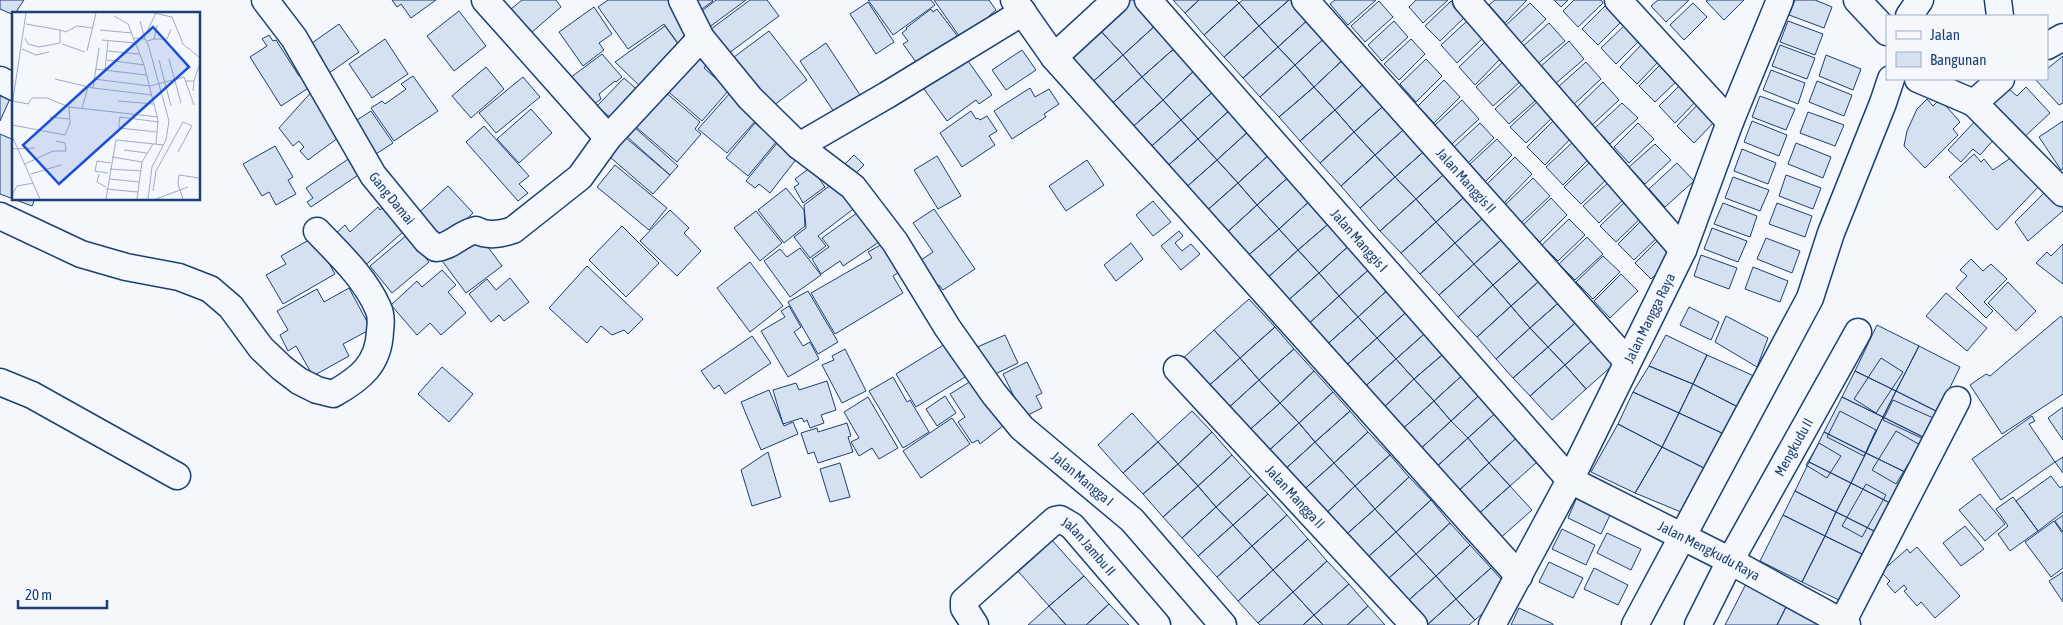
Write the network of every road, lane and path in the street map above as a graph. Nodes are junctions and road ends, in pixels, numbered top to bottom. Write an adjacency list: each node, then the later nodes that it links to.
1 (265, 0): 28 (street, Gang Damai)
2 (485, 0): 28 (street)
3 (682, 0): 18 (street, Jalan Mangga I)
4 (1116, 0): 20 (street)
5 (1148, 0): 40 (street, Jalan Manggis I)
6 (1305, 0): 35 (street, Jalan Manggis II)
7 (1466, 0): 33 (street)
8 (1618, 0): 27 (street)
9 (1780, 0): 27 (street, Jalan Mangga Raya)
10 (1857, 0): 16 (street)
11 (1920, 0): 14 (street)
12 (1998, 0): 15 (street)
13 (1018, 6): 20 (street); 29 (street)
14 (1910, 15)
15 (2000, 15)
16 (1886, 31)
17 (2063, 37): 19 (street)
18 (701, 38): 28 (street); 29 (street, Jalan Mangga I)
19 (2048, 45)
20 (1054, 57): 43 (street)
21 (0, 80): 25 (street)
22 (1891, 80): 41 (street)
23 (1920, 80): 26 (street)
24 (2000, 80): 26 (street)
25 (12, 86)
26 (1974, 103): 30 (street)
27 (1730, 122): 33 (street, Jalan Mangga Raya)
28 (608, 138)
29 (799, 146): 47 (street, Jalan Mangga I)
30 (2063, 193)
31 (0, 216): 32 (street)
32 (317, 230)
33 (1683, 250): 35 (street, Jalan Mangga Raya)
34 (1858, 332): 42 (street, Mengkudu II)
35 (1627, 361): 40 (street, Jalan Mangga Raya)
36 (1177, 369): 48 (street, Jalan Mangga II)
37 (0, 382): 39 (street)
38 (1957, 400): 44 (street)
39 (177, 476)
40 (1570, 480): 41 (street, Jalan Mengkudu Raya); 43 (street, Jalan Mangga Raya)
41 (1685, 538): 42 (street, Jalan Mengkudu Raya); 50 (street)
42 (1728, 559): 44 (street, Jalan Mengkudu Raya); 51 (street, Mengkudu II)
43 (1519, 576): 49 (street, Jalan Mangga Raya)
44 (1843, 624)
45 (976, 625): 46 (street, Jalan Jambu II)
46 (1157, 625)
47 (1223, 625)
48 (1414, 625)
49 (1492, 625)
50 (1634, 625)
51 (1698, 625)

